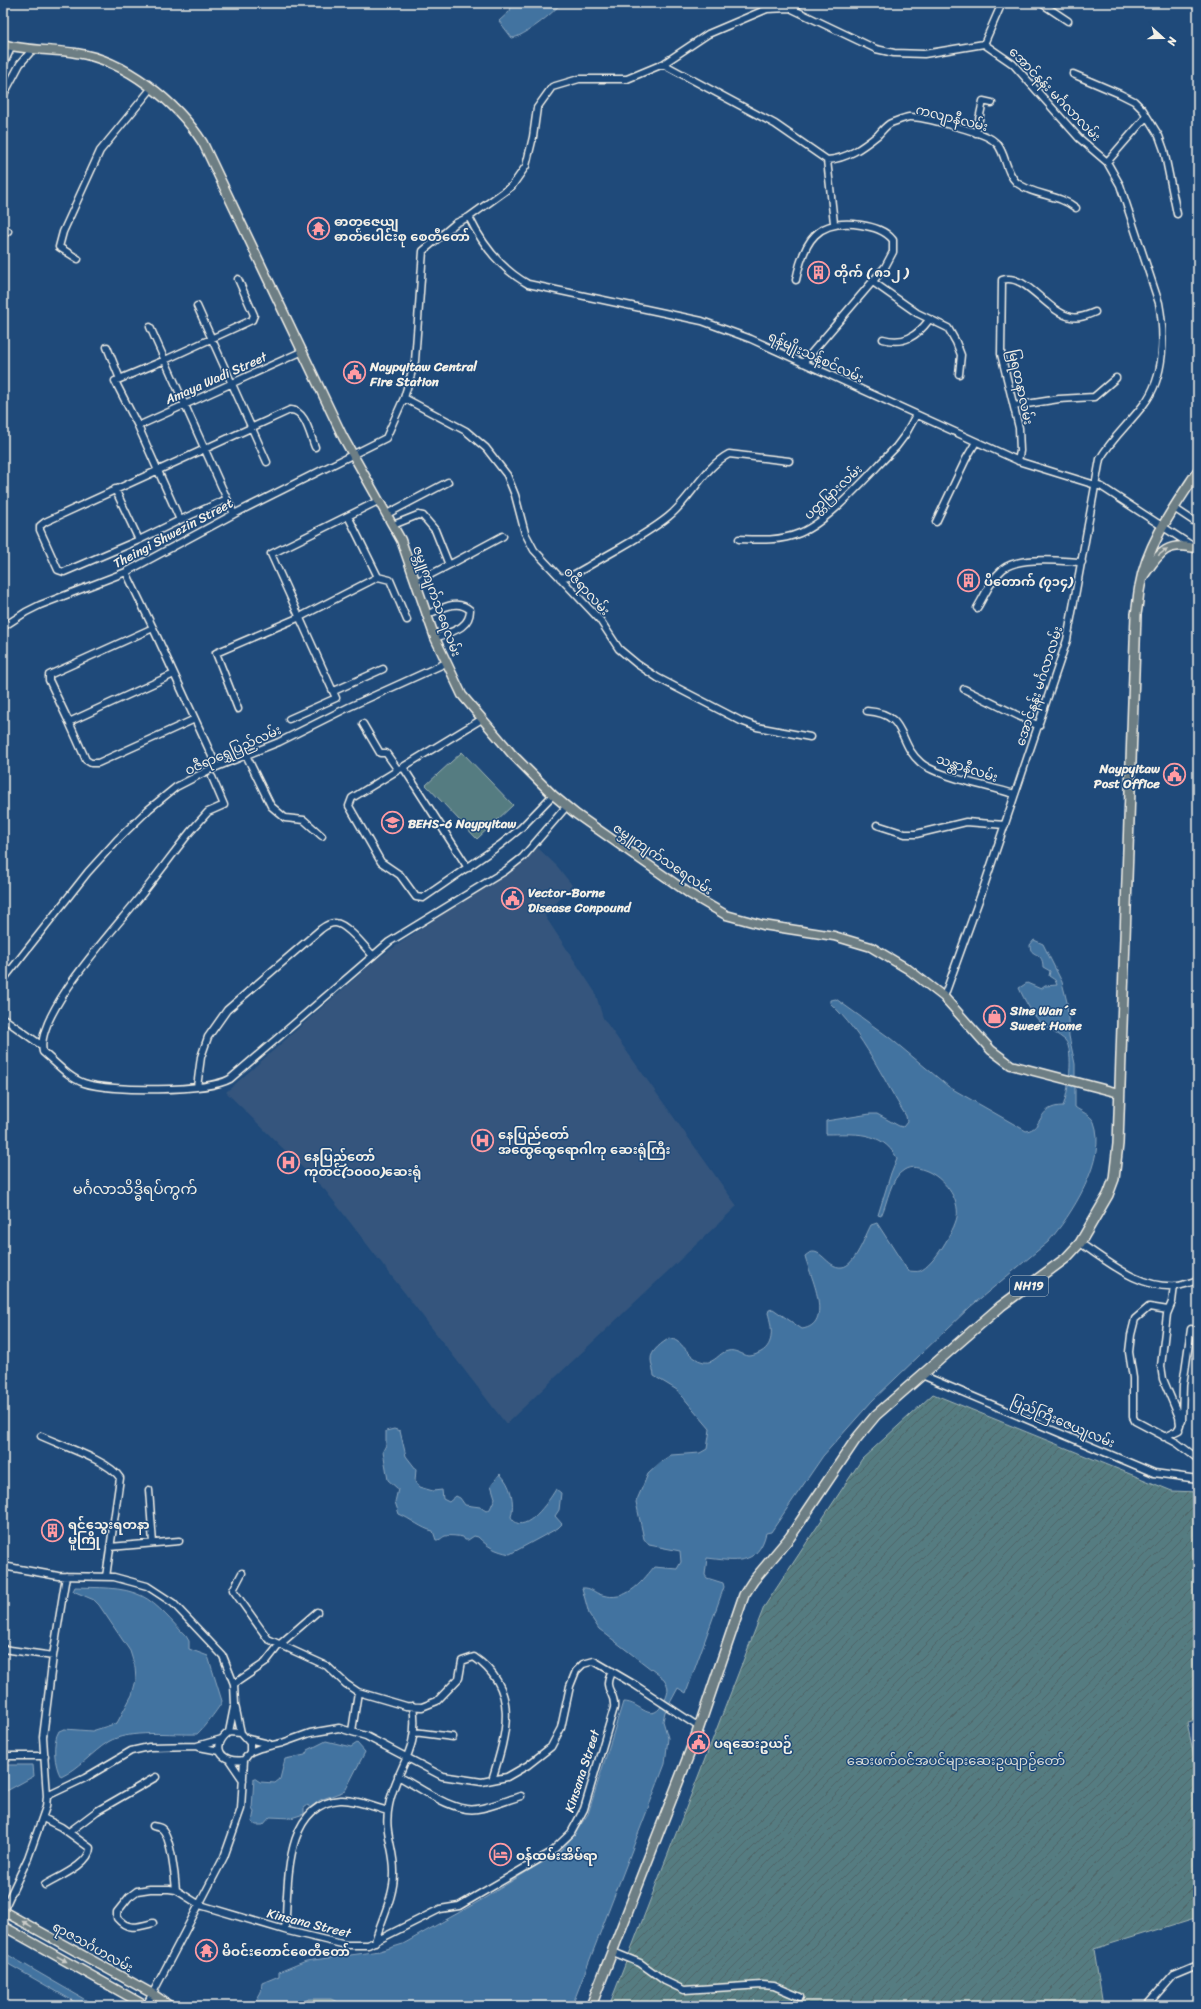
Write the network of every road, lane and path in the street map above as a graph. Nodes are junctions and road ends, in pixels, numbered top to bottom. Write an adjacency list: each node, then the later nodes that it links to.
1 (799, 3): 4 (street)
2 (1002, 3): 7 (street)
3 (1041, 3): 5 (street)
4 (793, 9): 7 (street); 10 (street)
5 (1068, 21)
6 (3, 44): 8 (main road, ဇမ္ဘူကျက်သရေလမ်း)
7 (984, 44): 19 (street, အောင်နန်း မင်္ဂလာလမ်း)
8 (12, 46): 9 (main road, ဇမ္ဘူကျက်သရေလမ်း); 11 (street)
9 (33, 49): 13 (main road, ဇမ္ဘူကျက်သရေလမ်း); 14 (street)
10 (663, 64): 18 (street); 22 (street)
11 (3, 65)
12 (1073, 74): 16 (street)
13 (151, 89): 24 (street); 35 (main road, ဇမ္ဘူကျက်သရေလမ်း)
14 (3, 96)
15 (992, 103): 17 (street)
16 (1146, 117): 19 (street); 21 (street)
17 (976, 133): 18 (street, ကလျာနီလမ်း); 20 (street, ကလျာနီလမ်း)
18 (827, 160): 23 (street)
19 (1107, 162): 58 (street, အောင်နန်း မင်္ဂလာလမ်း)
20 (1076, 208)
21 (1177, 214)
22 (469, 217): 37 (street, ရန်မျိုးသန့်စင်လမ်း); 42 (street)
23 (834, 223): 26 (street); 27 (street)
24 (78, 259)
25 (238, 279): 32 (street)
26 (796, 280)
27 (873, 282): 30 (street); 37 (street)
28 (197, 306): 32 (street)
29 (1095, 312): 44 (street, မြရတနာလမ်း)
30 (929, 320): 33 (street); 38 (street)
31 (150, 327): 36 (street)
32 (213, 338): 36 (street); 41 (street)
33 (884, 339)
34 (107, 347): 40 (street)
35 (302, 351): 41 (street, Amaya Wadi Street); 51 (main road, ဇမ္ဘူကျက်သရေလမ်း)
36 (165, 360): 40 (street); 43 (street)
37 (803, 363): 45 (street, ရန်မျိုးသန့်စင်လမ်း)
38 (959, 374)
39 (1116, 378): 44 (street)
40 (120, 379): 46 (street)
41 (233, 383): 43 (street, Amaya Wadi Street); 47 (street)
42 (404, 398): 51 (street); 79 (street, ဝဇီရာလမ်း)
43 (185, 404): 46 (street, Amaya Wadi Street); 50 (street)
44 (1014, 406): 53 (street, မြရတနာလမ်း)
45 (916, 415): 48 (street, ရန်မျိုးသန့်စင်လမ်း); 72 (street, ပတ္တမြားလမ်း)
46 (138, 426): 55 (street)
47 (251, 426): 49 (street); 50 (street); 54 (street)
48 (976, 442): 53 (street, ရန်မျိုးသန့်စင်လမ်း); 67 (street)
49 (315, 447)
50 (204, 448): 55 (street); 60 (street)
51 (353, 455): 61 (main road, ဇမ္ဘူကျက်သရေလမ်း); 63 (street, Theingi Shwezin Street)
52 (789, 461): 79 (street)
53 (1018, 461): 58 (street, ရန်မျိုးသန့်စင်လမ်း)
54 (267, 462)
55 (156, 470): 59 (street); 66 (street)
56 (1198, 471): 62 (highway, NH19)
57 (448, 482): 64 (street)
58 (1095, 485): 70 (street, ရန်မျိုးသန့်စင်လမ်း); 75 (street, အောင်နန်း မင်္ဂလာလမ်း)
59 (115, 489): 73 (street); 73 (street)
60 (227, 499): 63 (street); 66 (street)
61 (378, 501): 64 (main road, ဇမ္ဘူကျက်သရေလမ်း); 65 (street)
62 (1174, 508): 68 (street); 70 (highway, NH19)
63 (234, 514): 77 (street, Theingi Shwezin Street)
64 (387, 514): 69 (main road, ဇမ္ဘူကျက်သရေလမ်း)
65 (348, 516): 78 (street); 84 (street)
66 (180, 520): 73 (street)
67 (936, 522)
68 (1198, 524)
69 (393, 525): 76 (street); 81 (main road, ဇမ္ဘူကျက်သရေလမ်း)
70 (1163, 526): 74 (street, ရန်မျိုးသန့်စင်လမ်း); 80 (highway, NH19)
71 (503, 536): 76 (street)
72 (740, 539)
73 (139, 540)
74 (1197, 549): 80 (main road, one-way to 74)
75 (1082, 562): 82 (street); 101 (street, အောင်နန်း မင်္ဂလာလမ်း)
76 (450, 565): 81 (street)
77 (126, 572): 86 (street, Theingi Shwezin Street); 87 (street)
78 (378, 577): 84 (street); 85 (street)
79 (560, 578): 102 (street, ဝဇီရာလမ်း)
80 (1142, 579): 120 (highway, NH19)
81 (416, 582): 83 (main road, ဇမ္ဘူကျက်သရေလမ်း)
82 (977, 608)
83 (426, 615): 88 (main road, ဇမ္ဘူကျက်သရေလမ်း); 88 (street)
84 (300, 617): 93 (street); 94 (street)
85 (407, 620)
86 (3, 627)
87 (153, 628): 91 (street); 99 (street)
88 (435, 638): 89 (main road, ဇမ္ဘူကျက်သရေလမ်း)
89 (446, 662): 97 (main road, ဇမ္ဘူကျက်သရေလမ်း); 103 (street, ဝဇီရာရွှေပြည်လမ်း)
90 (383, 669): 93 (street)
91 (174, 674): 96 (street); 99 (street)
92 (964, 689): 101 (street)
93 (334, 691): 98 (street)
94 (238, 710)
95 (867, 711): 107 (street, သန္တာနီလမ်း)
96 (195, 719): 99 (street); 104 (street)
97 (482, 719): 105 (street); 108 (main road, ဇမ္ဘူကျက်သရေလမ်း)
98 (289, 720)
99 (68, 722)
100 (363, 724): 105 (street)
101 (1039, 726): 107 (street, အောင်နန်း မင်္ဂလာလမ်း)
102 (810, 737)
103 (246, 755): 104 (street, ဝဇီရာရွှေပြည်လမ်း); 112 (street)
104 (218, 767): 115 (street, ဝဇီရာရွှေပြည်လမ်း)
105 (400, 768): 113 (street); 113 (street)
106 (212, 777): 118 (street)
107 (1015, 794): 111 (street, အောင်နန်း မင်္ဂလာလမ်း)
108 (553, 795): 109 (main road, ဇမ္ဘူကျက်သရေလမ်း); 113 (street)
109 (566, 807): 114 (street); 116 (main road, ဇမ္ဘူကျက်သရေလမ်း)
110 (876, 825): 111 (street)
111 (1005, 825): 116 (street, အောင်နန်း မင်္ဂလာလမ်း)
112 (322, 836)
113 (468, 868)
114 (373, 956): 119 (street); 119 (street)
115 (3, 980)
116 (944, 997): 120 (main road, ဇမ္ဘူကျက်သရေလမ်း)
117 (3, 1018): 118 (street)
118 (41, 1045): 119 (street)
119 (197, 1087)
120 (1119, 1093): 121 (highway, NH19)
121 (1080, 1243): 123 (street); 126 (highway, NH19)
122 (1198, 1280): 123 (street)
123 (1174, 1286): 124 (street)
124 (1168, 1310): 127 (street); 129 (street)
125 (1191, 1329): 127 (street)
126 (922, 1375): 131 (street, ပြည်ကြီးဇေယျလမ်း); 149 (highway, NH19)
127 (1178, 1430): 129 (street)
128 (41, 1436): 135 (street)
129 (1164, 1437): 130 (street)
130 (1198, 1459)
131 (1198, 1479)
132 (150, 1490): 134 (street)
133 (179, 1541): 134 (street)
134 (153, 1543): 135 (street)
135 (110, 1547): 139 (street)
136 (3, 1566): 138 (street)
137 (242, 1573): 141 (street)
138 (66, 1576): 139 (street); 143 (street)
139 (106, 1577): 145 (street)
140 (317, 1612): 141 (street)
141 (279, 1645): 145 (street); 146 (street)
142 (3, 1649): 143 (street)
143 (52, 1656): 162 (street)
144 (612, 1671): 149 (street); 169 (street); 183 (street, Kinsana Street)
145 (234, 1684): 147 (street)
146 (358, 1692): 148 (street); 150 (street)
147 (235, 1705): 151 (street); 153 (street)
148 (413, 1706): 152 (street); 169 (street)
149 (699, 1727): 184 (highway, NH19)
150 (352, 1731): 157 (street); 163 (street)
151 (229, 1732): 153 (street); 156 (street)
152 (414, 1732): 154 (street); 163 (street)
153 (241, 1733): 155 (street)
154 (453, 1737)
155 (248, 1738): 157 (street); 160 (street)
156 (222, 1739): 158 (street); 159 (street)
157 (270, 1744): 160 (street)
158 (197, 1746): 159 (street); 170 (street)
159 (220, 1752): 165 (street)
160 (250, 1752): 164 (street)
161 (3, 1756): 162 (street)
162 (45, 1756): 170 (street)
163 (408, 1758): 166 (street); 169 (street)
164 (244, 1760): 165 (street); 168 (street)
165 (230, 1761): 168 (street)
166 (398, 1776): 171 (street); 172 (street)
167 (156, 1777): 175 (street)
168 (243, 1780): 178 (street)
169 (492, 1780)
170 (47, 1796): 173 (street)
171 (521, 1796)
172 (388, 1811): 182 (street); 183 (street)
173 (43, 1818): 175 (street); 179 (street)
174 (153, 1826): 177 (street)
175 (69, 1832): 176 (street)
176 (45, 1885)
177 (176, 1890): 178 (street, Kinsana Street); 180 (street)
178 (200, 1905): 182 (street, Kinsana Street); 186 (street)
179 (3, 1911): 186 (main road, ရာဇသင်္ဂဟလမ်း, one-way to 179)
180 (153, 1923)
181 (3, 1926): 188 (main road, ရာဇသင်္ဂဟလမ်း, one-way to 188)
182 (285, 1930): 183 (street, Kinsana Street)
183 (375, 1942)
184 (613, 1952): 187 (street); 190 (highway, NH19)
185 (1198, 1964): 191 (street)
186 (153, 1994): 188 (street); 189 (main road, ရာဇသင်္ဂဟလမ်း)
187 (800, 1997)
188 (146, 2006)
189 (170, 2006)
190 (591, 2006)
191 (1149, 2006)

